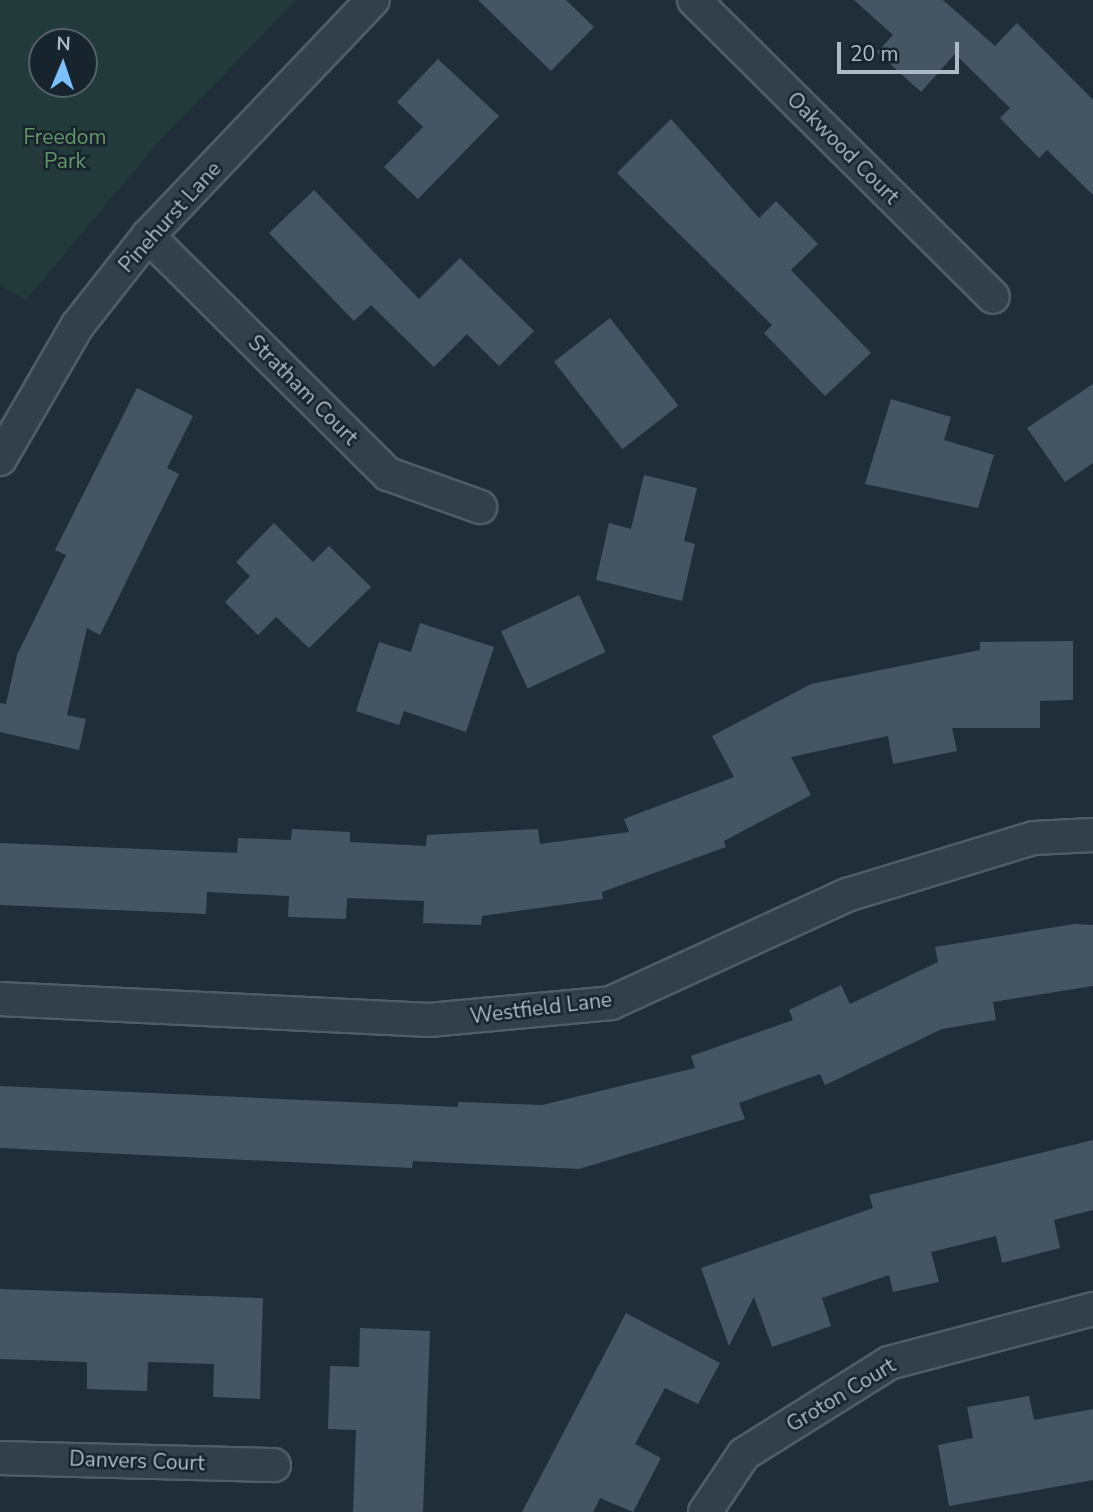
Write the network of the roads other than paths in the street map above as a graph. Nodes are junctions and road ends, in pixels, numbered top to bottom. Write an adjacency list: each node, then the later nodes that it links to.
1 (373, 0): 3 (street, Pinehurst Lane)
2 (694, 0): 4 (street, Oakwood Court)
3 (148, 236): 5 (street, Pinehurst Lane); 6 (street, Stratham Court)
4 (993, 297)
5 (0, 459)
6 (480, 507)
7 (1093, 835): 8 (street, Westfield Lane)
8 (0, 999)
9 (1093, 1309): 12 (street, Groton Court)
10 (0, 1458): 11 (street, Danvers Court)
11 (274, 1465)
12 (705, 1512)

